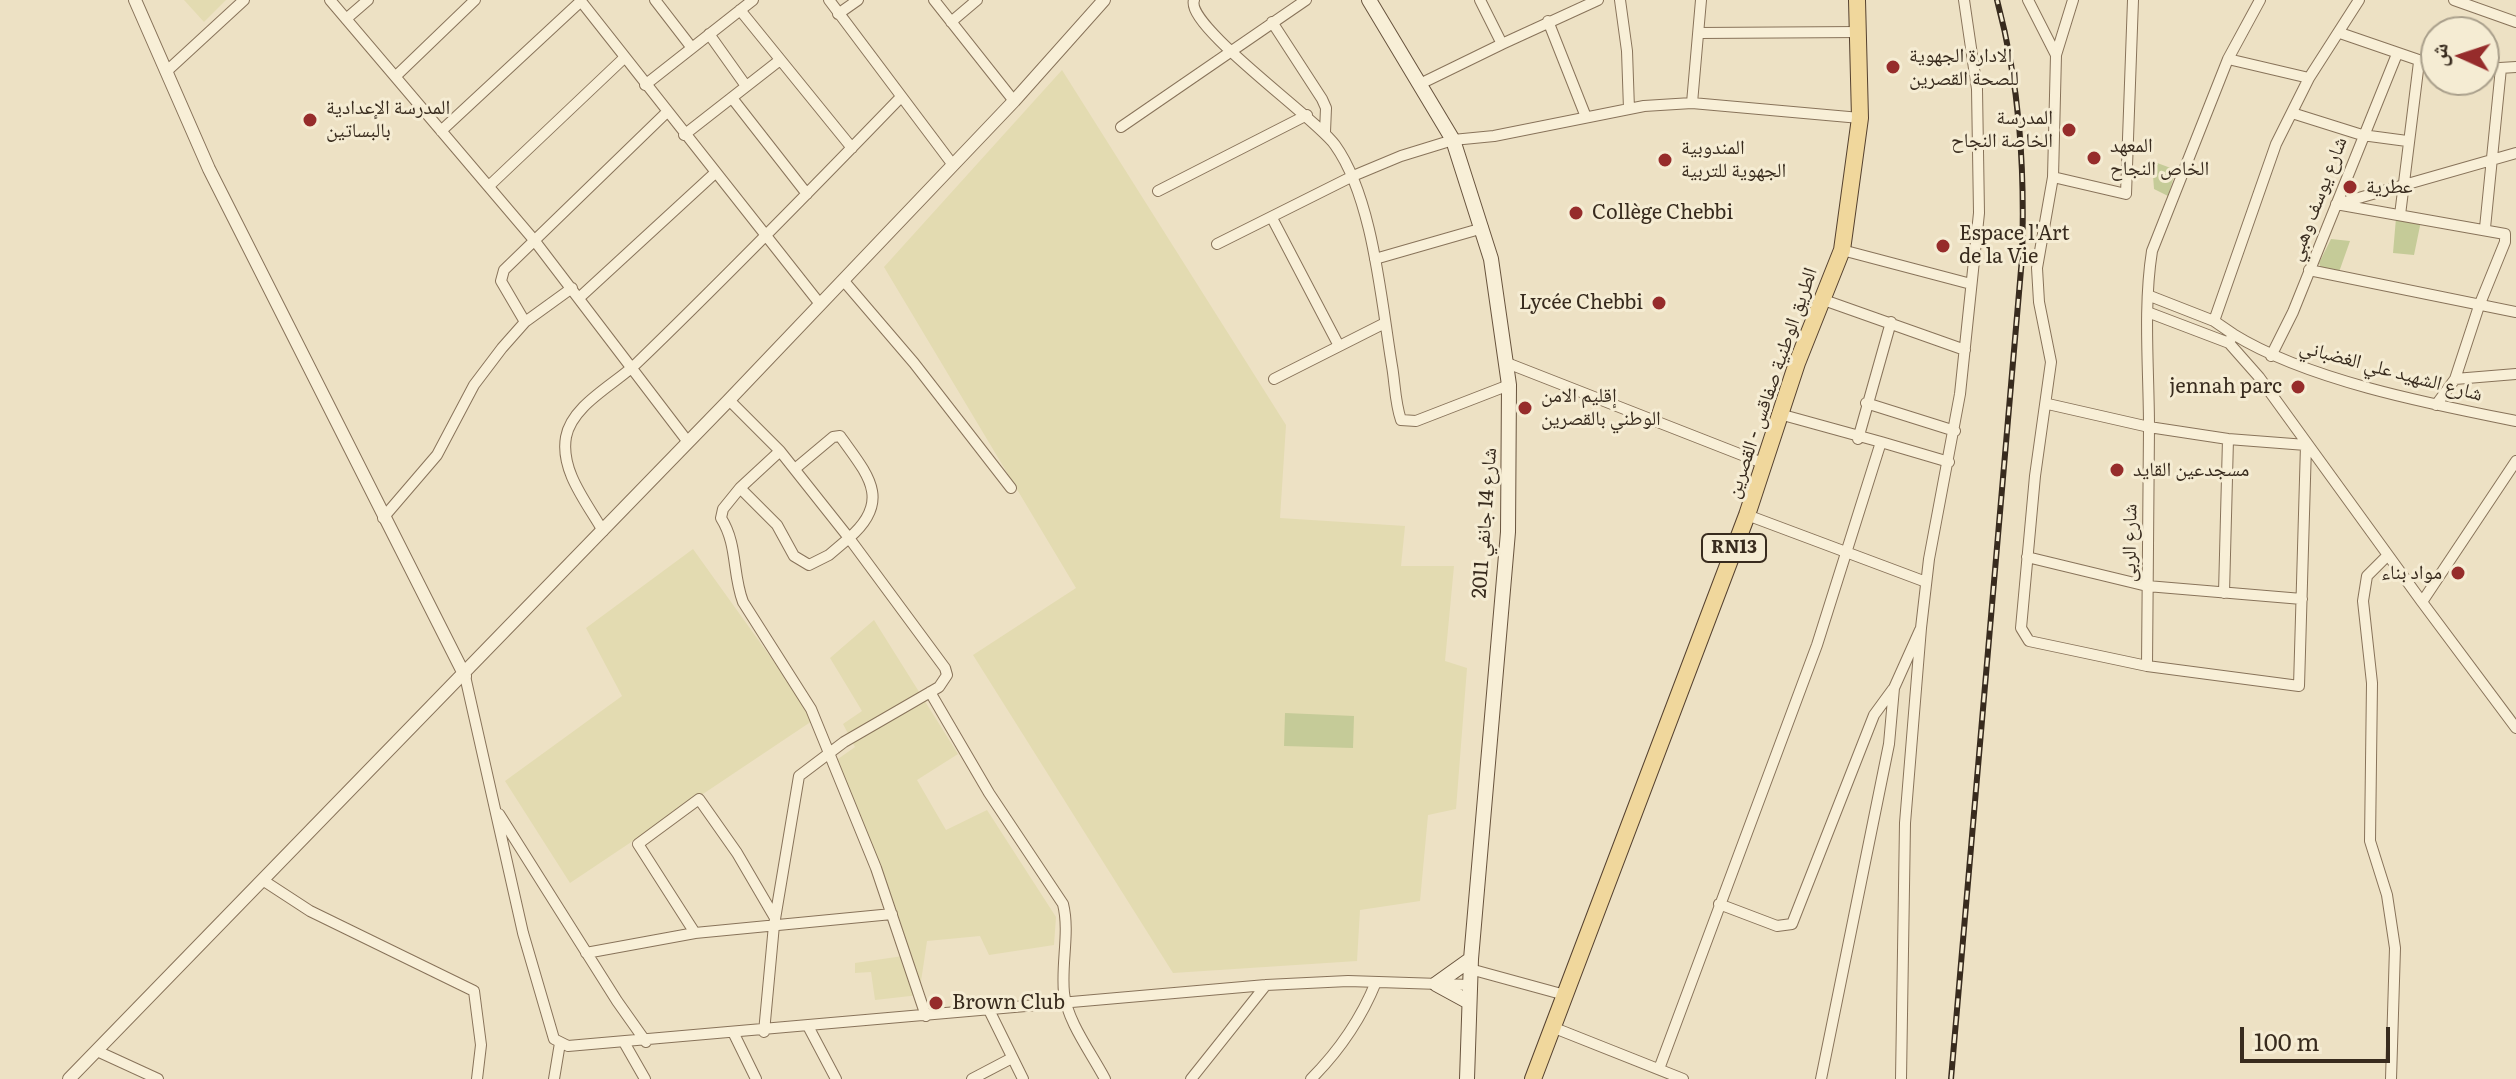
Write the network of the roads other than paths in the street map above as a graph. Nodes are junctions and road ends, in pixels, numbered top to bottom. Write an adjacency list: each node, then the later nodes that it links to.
1 (135, 0): 51 (street)
2 (244, 0): 51 (street)
3 (330, 0): 31 (street)
4 (368, 0): 31 (street)
5 (475, 0): 52 (street)
6 (581, 0): 45 (street); 68 (street)
7 (655, 0): 41 (street)
8 (753, 0): 29 (street)
9 (829, 0): 30 (street)
10 (858, 0): 30 (street)
11 (934, 0): 33 (street)
12 (977, 0): 33 (street)
13 (1194, 0): 42 (street)
14 (1306, 0): 34 (street)
15 (1369, 0): 54 (main road, شارع 14 جانفي 2011)
16 (1480, 0): 40 (street)
17 (1598, 0): 32 (street)
18 (1620, 0): 61 (street)
19 (1701, 0): 37 (street)
20 (1857, 0): 36 (main road, الطريق الوطنية صفاقس - القصرين / RN13)
21 (1964, 0): 97 (street)
22 (2028, 0): 44 (street)
23 (2073, 0): 44 (street)
24 (2133, 0): 80 (street)
25 (2260, 0): 46 (street, شارع الربى)
26 (2359, 0): 38 (street)
27 (2454, 0): 35 (street)
28 (1101, 1): 59 (street)
29 (740, 10): 39 (street); 47 (street)
30 (838, 14): 58 (street)
31 (346, 19): 52 (street)
32 (1548, 21): 40 (street); 65 (street)
33 (951, 22): 59 (street)
34 (1272, 22): 42 (street); 69 (street)
35 (2516, 22)
36 (1860, 32): 37 (street); 66 (main road, الطريق الوطنية صفاقس - القصرين / RN13)
37 (1699, 33): 60 (street)
38 (2340, 33): 43 (street); 53 (street)
39 (709, 34): 41 (street); 56 (street)
40 (1502, 44): 54 (street)
41 (692, 48): 55 (street)
42 (1232, 53): 64 (street); 67 (street)
43 (2397, 54): 48 (street); 71 (street, شارع يوسف وهبي)
44 (2056, 55): 80 (street)
45 (623, 59): 55 (street); 81 (street)
46 (2228, 59): 53 (street); 99 (street, شارع الربى)
47 (780, 60): 56 (street); 74 (street)
48 (2419, 62): 73 (street)
49 (2516, 67): 50 (street)
50 (2501, 68): 76 (street)
51 (168, 70): 140 (street)
52 (396, 76): 68 (street)
53 (2309, 78): 63 (street)
54 (1420, 84): 72 (main road, شارع 14 جانفي 2011)
55 (645, 85): 62 (street)
56 (746, 86): 57 (street)
57 (732, 98): 70 (street); 84 (street)
58 (900, 98): 74 (street); 77 (street)
59 (1014, 101): 77 (street)
60 (1692, 103): 61 (street); 66 (street)
61 (1629, 109): 65 (street)
62 (667, 112): 70 (street); 91 (street)
63 (2292, 113): 71 (street); 105 (street)
64 (1307, 115): 69 (street); 83 (street)
65 (1586, 117): 72 (street)
66 (1860, 118): 93 (main road, الطريق الوطنية صفاقس - القصرين / RN13)
67 (1121, 127)
68 (441, 131): 81 (street)
69 (1325, 132): 79 (street)
70 (684, 135): 78 (street)
71 (2362, 135): 73 (street); 85 (street, شارع يوسف وهبي)
72 (1453, 140): 79 (street); 88 (main road, شارع 14 جانفي 2011)
73 (2407, 141): 82 (street)
74 (852, 148): 84 (street)
75 (2516, 153): 76 (street)
76 (2494, 159): 82 (street); 89 (street)
77 (953, 165): 96 (street)
78 (715, 173): 90 (street); 98 (street)
79 (1353, 176): 87 (street); 94 (street)
80 (2053, 177): 121 (street)
81 (489, 186): 91 (street)
82 (2403, 187): 85 (street); 86 (street)
83 (1158, 191)
84 (807, 194): 90 (street)
85 (2336, 204): 86 (street); 95 (street, شارع يوسف وهبي)
86 (2400, 215): 89 (street)
87 (1272, 218): 92 (street); 110 (street)
88 (1483, 228): 94 (street); 113 (main road, شارع 14 جانفي 2011)
89 (2485, 228): 102 (street)
90 (765, 238): 101 (street); 114 (street)
91 (534, 240): 98 (street); 106 (street)
92 (1217, 244)
93 (1842, 250): 97 (street); 100 (main road, الطريق الوطنية صفاقس - القصرين / RN13)
94 (1375, 259): 108 (street)
95 (2309, 270): 102 (street); 112 (street, شارع يوسف وهبي)
96 (843, 280): 101 (street); 138 (street)
97 (1971, 284): 111 (street)
98 (575, 293): 106 (street); 114 (street)
99 (2150, 296): 104 (street, شارع الربى); 105 (street)
100 (1821, 299): 107 (street); 123 (main road, الطريق الوطنية صفاقس - القصرين / RN13)
101 (820, 304): 119 (street)
102 (2479, 306): 103 (street); 117 (street)
103 (2516, 312)
104 (2150, 313): 109 (street); 125 (street, شارع الربى)
105 (2214, 321): 109 (street)
106 (525, 322): 140 (street)
107 (1891, 322): 111 (street); 120 (street)
108 (1383, 324): 110 (street); 118 (street)
109 (2231, 339): 112 (street, شارع الشهيد علي الغضباني); 131 (street)
110 (1339, 346): 116 (street)
111 (1965, 350): 126 (street)
112 (2271, 356): 122 (street, شارع الشهيد علي الغضباني)
113 (1507, 363): 118 (main road, شارع 14 جانفي 2011); 135 (street)
114 (632, 367): 129 (street); 141 (street)
115 (2516, 374): 117 (street)
116 (1274, 379)
117 (2455, 379): 122 (street)
118 (1509, 385): 165 (main road, شارع 14 جانفي 2011)
119 (729, 400): 129 (street); 132 (street)
120 (1866, 403): 126 (street); 127 (street)
121 (2048, 404): 125 (street); 145 (street)
122 (2436, 405): 124 (street, شارع الشهيد علي الغضباني)
123 (1783, 415): 127 (street); 135 (main road, الطريق الوطنية صفاقس - القصرين / RN13)
124 (2516, 421)
125 (2149, 427): 128 (street); 147 (street, شارع الربى)
126 (1955, 431): 134 (street)
127 (1858, 439): 130 (street)
128 (2228, 439): 131 (street); 148 (street)
129 (688, 442): 141 (street)
130 (1881, 442): 134 (street); 143 (street)
131 (2306, 445): 144 (street); 149 (street)
132 (780, 451): 136 (street); 137 (street)
133 (2516, 461): 150 (street)
134 (1949, 462): 146 (street)
135 (1765, 464): 139 (main road, الطريق الوطنية صفاقس - القصرين / RN13)
136 (796, 468): 142 (street); 142 (street)
137 (740, 488): 142 (street); 157 (street)
138 (1011, 488)
139 (1747, 515): 143 (street); 169 (main road, الطريق الوطنية صفاقس - القصرين / RN13)
140 (383, 518): 153 (street)
141 (603, 531): 153 (street)
142 (849, 538): 155 (street)
143 (1845, 553): 146 (street); 160 (street)
144 (2388, 555): 150 (street); 201 (street)
145 (2027, 557): 147 (street); 152 (street)
146 (1926, 582): 151 (street)
147 (2147, 586): 148 (street); 152 (street, شارع الربى)
148 (2224, 593): 149 (street)
149 (2302, 599): 152 (street)
150 (2422, 602): 156 (street)
151 (1921, 628): 154 (street); 200 (street)
152 (2147, 666)
153 (465, 676): 158 (street); 159 (street)
154 (1894, 688): 160 (street); 199 (street)
155 (930, 692): 157 (street); 171 (street)
156 (2516, 728)
157 (828, 753): 161 (street); 162 (street)
158 (494, 806): 164 (street); 179 (street)
159 (264, 881): 181 (street); 186 (street)
160 (1719, 904): 183 (street)
161 (892, 914): 162 (street); 173 (street)
162 (774, 922): 163 (street); 163 (street); 176 (street)
163 (695, 933): 164 (street)
164 (586, 953): 178 (street)
165 (1470, 971): 167 (main road); 167 (street); 169 (street); 170 (main road, شارع 14 جانفي 2011)
166 (1376, 982): 167 (street); 168 (street); 195 (street)
167 (1436, 984): 170 (main road)
168 (1266, 985): 171 (street); 194 (street)
169 (1565, 995): 174 (main road, الطريق الوطنية صفاقس - القصرين / RN13)
170 (1469, 1002): 196 (main road, شارع 14 جانفي 2011)
171 (1066, 1004): 172 (street); 193 (street)
172 (989, 1010): 173 (street); 182 (street)
173 (926, 1016): 175 (street)
174 (1552, 1027): 183 (street); 197 (main road, الطريق الوطنية صفاقس - القصرين / RN13)
175 (809, 1028): 176 (street); 190 (street)
176 (764, 1032): 177 (street)
177 (734, 1034): 178 (street); 189 (street)
178 (646, 1042): 180 (street)
179 (560, 1043): 180 (street); 187 (street)
180 (625, 1044): 188 (street)
181 (97, 1051): 184 (street); 185 (street)
182 (1012, 1058): 191 (street); 192 (street)
183 (1659, 1069): 198 (street)
184 (69, 1079)
185 (158, 1079)
186 (477, 1079)
187 (554, 1079)
188 (645, 1079)
189 (756, 1079)
190 (836, 1079)
191 (972, 1079)
192 (1023, 1079)
193 (1105, 1079)
194 (1191, 1079)
195 (1311, 1079)
196 (1467, 1079)
197 (1533, 1079)
198 (1683, 1079)
199 (1821, 1079)
200 (1901, 1079)
201 (2391, 1079)

